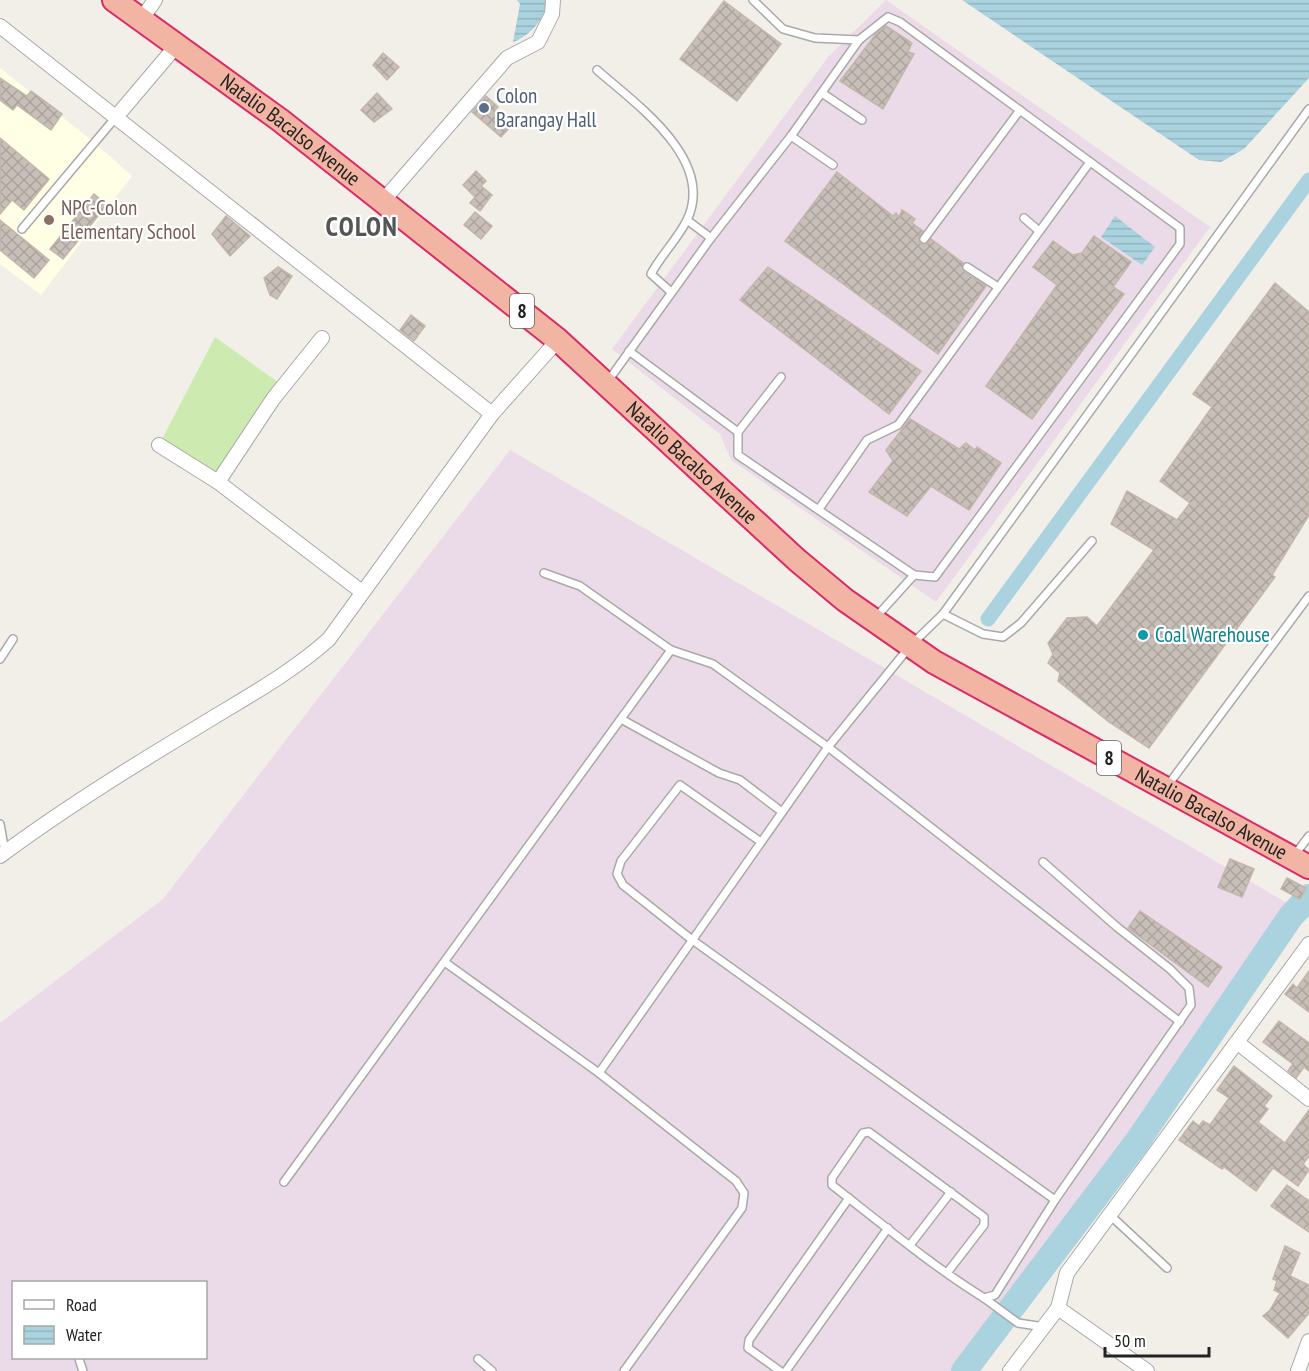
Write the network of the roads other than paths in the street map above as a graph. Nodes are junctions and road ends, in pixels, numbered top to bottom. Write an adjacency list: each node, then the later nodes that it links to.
1 (114, 0): 5 (highway, Natalio Bacalso Avenue / 8)
2 (155, 0): 5 (street)
3 (553, 0): 18 (street)
4 (753, 0): 7 (lane)
5 (141, 20): 8 (highway, Natalio Bacalso Avenue / 8)
6 (0, 26): 13 (street)
7 (859, 40): 10 (lane); 12 (lane)
8 (177, 45): 13 (street); 18 (highway, Natalio Bacalso Avenue / 8)
9 (597, 70): 20 (lane)
10 (822, 93): 14 (lane); 15 (lane)
11 (1309, 109): 43 (lane)
12 (1020, 110): 16 (lane); 24 (lane)
13 (116, 117): 21 (lane); 33 (street)
14 (862, 120)
15 (791, 136): 17 (lane); 23 (lane)
16 (1090, 162): 22 (lane); 40 (lane)
17 (833, 165)
18 (382, 202): 29 (highway, Natalio Bacalso Avenue / 8)
19 (1024, 218): 22 (lane)
20 (687, 220): 23 (lane); 27 (lane)
21 (22, 229)
22 (1039, 231): 26 (lane)
23 (711, 238): 27 (lane)
24 (924, 239)
25 (967, 267): 26 (lane)
26 (998, 287): 37 (lane)
27 (671, 292): 30 (lane)
28 (322, 338): 36 (street)
29 (558, 340): 32 (highway, Natalio Bacalso Avenue / 8); 33 (street)
30 (629, 351): 32 (lane); 34 (lane)
31 (781, 377): 34 (lane)
32 (606, 383): 44 (highway, Natalio Bacalso Avenue / 8)
33 (492, 414): 41 (street)
34 (738, 432): 37 (lane)
35 (159, 445): 36 (street)
36 (218, 482): 41 (street)
37 (819, 509): 40 (lane)
38 (1092, 541): 43 (lane)
39 (544, 573): 47 (lane)
40 (914, 575): 44 (lane)
41 (362, 592): 56 (street)
42 (1309, 596): 51 (lane)
43 (943, 614): 46 (lane)
44 (874, 620): 46 (highway, Natalio Bacalso Avenue / 8)
45 (13, 639): 48 (lane)
46 (911, 645): 50 (lane); 51 (highway, Natalio Bacalso Avenue / 8)
47 (671, 650): 49 (lane); 50 (lane)
48 (0, 659)
49 (621, 719): 52 (lane); 61 (lane)
50 (828, 747): 52 (lane); 62 (lane)
51 (1165, 789): 58 (highway, Natalio Bacalso Avenue / 8)
52 (782, 812): 55 (lane)
53 (0, 824): 56 (lane)
54 (1309, 836): 58 (lane)
55 (761, 842): 59 (lane); 59 (lane)
56 (3, 854)
57 (1043, 862): 62 (lane)
58 (1300, 863)
59 (691, 939): 64 (lane); 69 (lane)
60 (1309, 944): 63 (street)
61 (446, 963): 64 (lane); 66 (lane)
62 (1180, 1022): 69 (lane)
63 (1238, 1043): 65 (street); 70 (street)
64 (599, 1072): 84 (lane)
65 (1309, 1099)
66 (284, 1182)
67 (951, 1192): 68 (lane); 72 (lane); 74 (lane)
68 (849, 1198): 71 (lane); 85 (lane)
69 (1055, 1200): 75 (lane)
70 (1111, 1216): 73 (lane); 76 (street)
71 (888, 1228): 72 (lane); 86 (lane)
72 (910, 1245): 74 (lane)
73 (1167, 1268)
74 (947, 1273): 75 (lane)
75 (984, 1298): 77 (lane)
76 (1058, 1308): 77 (street); 87 (street)
77 (1044, 1327): 81 (street)
78 (1309, 1341): 88 (street)
79 (79, 1359): 82 (lane)
80 (478, 1359): 83 (lane)
81 (1015, 1369)
82 (84, 1371)
83 (492, 1371)
84 (624, 1371)
85 (780, 1371)
86 (786, 1371)
87 (1147, 1371)
88 (1298, 1371)

